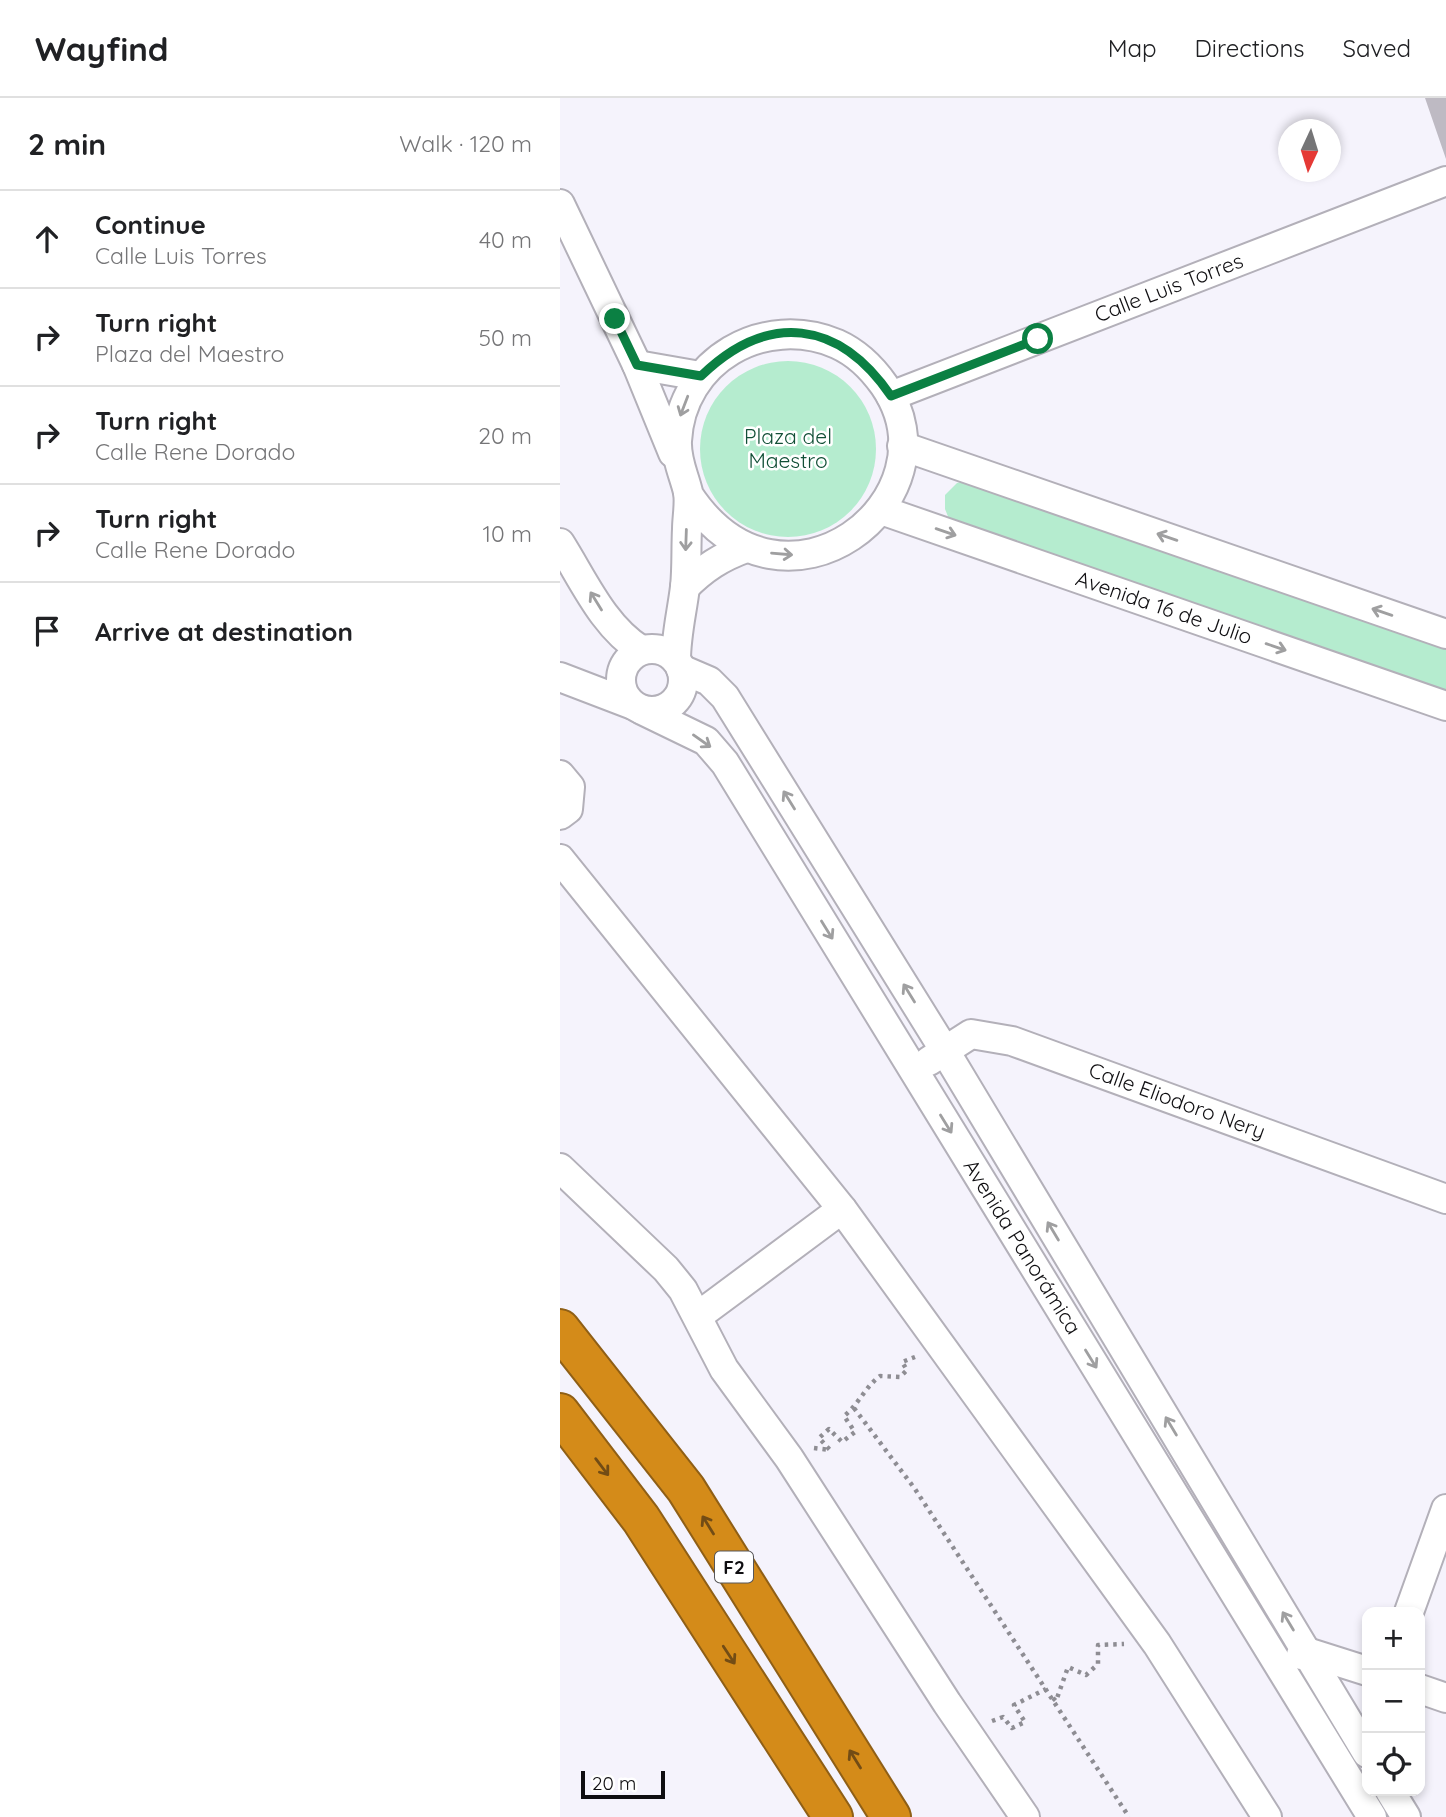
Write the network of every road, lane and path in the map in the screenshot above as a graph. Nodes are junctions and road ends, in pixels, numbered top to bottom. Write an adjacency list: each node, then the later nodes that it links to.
1 (1446, 181): 5 (street, Calle Luis Torres)
2 (560, 204): 3 (street)
3 (637, 365): 4 (street); 7 (street)
4 (701, 376): 5 (street); 7 (street, one-way to 7)
5 (891, 396): 6 (street)
6 (902, 446): 9 (street); 14 (street, one-way to 6)
7 (679, 468): 8 (street)
8 (688, 494): 11 (street); 12 (street, one-way to 12)
9 (881, 510): 11 (street, one-way to 9); 18 (street, Avenida 16 de Julio, one-way to 18)
10 (560, 543): 15 (street, one-way to 10)
11 (746, 548): 12 (street)
12 (685, 587): 13 (street)
13 (676, 630): 15 (street); 16 (street)
14 (1446, 634)
15 (646, 650): 16 (street); 19 (street)
16 (678, 665): 19 (street); 23 (street, Avenida Panorámica, one-way to 16)
17 (560, 677): 19 (street, Avenida Panorámica)
18 (1446, 706)
19 (638, 708): 24 (street, Avenida Panorámica, one-way to 24)
20 (560, 775): 21 (street)
21 (560, 815)
22 (560, 859): 27 (street)
23 (945, 1051): 24 (street, Calle Eliodoro Nery); 26 (street, Calle Eliodoro Nery); 37 (street, Avenida Panorámica, one-way to 23)
24 (914, 1071): 38 (street, Avenida Panorámica, one-way to 38)
25 (560, 1168): 28 (street)
26 (1446, 1199)
27 (842, 1209): 28 (street); 30 (street)
28 (698, 1316): 33 (street)
29 (560, 1329): 49 (highway, F2, one-way to 29)
30 (942, 1347): 31 (path); 36 (street)
31 (853, 1408): 33 (path); 40 (path)
32 (560, 1413): 48 (highway, F2, one-way to 48)
33 (789, 1458): 43 (street)
34 (1446, 1509): 35 (street)
35 (1411, 1607)
36 (1157, 1644): 40 (path); 52 (street)
37 (1307, 1652): 38 (street); 39 (street); 44 (street, Avenida Panorámica)
38 (1281, 1668): 46 (street, Avenida Panorámica)
39 (1364, 1670)
40 (1046, 1689): 43 (path); 51 (path)
41 (1425, 1691): 42 (street)
42 (1446, 1698)
43 (966, 1730): 50 (street)
44 (1362, 1736)
45 (1362, 1743): 46 (street)
46 (1336, 1758): 53 (street, Avenida Panorámica)
47 (1393, 1796): 54 (street)
48 (833, 1817)
49 (891, 1817)
50 (1025, 1817)
51 (1129, 1817)
52 (1267, 1817)
53 (1372, 1817)
54 (1406, 1817)

